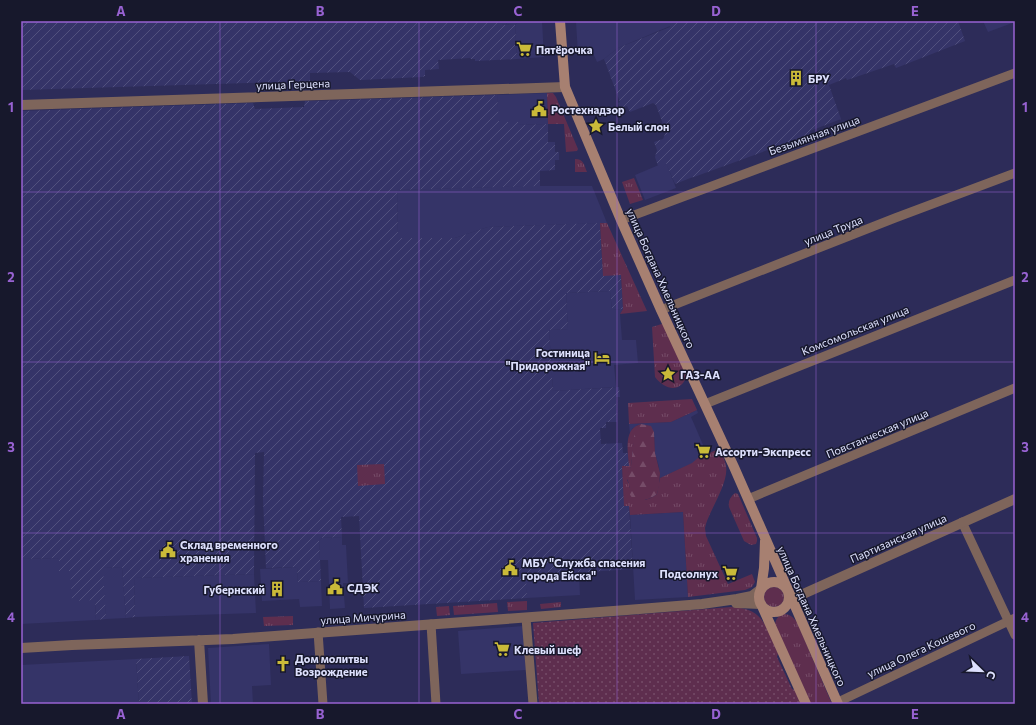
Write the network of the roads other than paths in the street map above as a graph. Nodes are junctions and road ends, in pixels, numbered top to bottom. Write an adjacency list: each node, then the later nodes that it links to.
1 (560, 21): 3 (main road, улица Богдана Хмельницкого)
2 (1015, 73): 6 (street, Безымянная улица)
3 (565, 87): 4 (street, улица Герцена); 6 (main road, улица Богдана Хмельницкого)
4 (21, 105)
5 (1015, 173): 8 (street, улица Труда)
6 (621, 220): 8 (main road, улица Богдана Хмельницкого)
7 (1015, 280): 10 (street, Комсомольская улица)
8 (661, 310): 10 (main road, улица Богдана Хмельницкого)
9 (1015, 388): 11 (street, Повстанческая улица)
10 (705, 404): 11 (main road, улица Богдана Хмельницкого)
11 (748, 499): 14 (main road, улица Богдана Хмельницкого)
12 (1015, 499): 13 (street, Партизанская улица)
13 (962, 522): 16 (street, Партизанская улица); 20 (street)
14 (765, 538): 15 (main road, улица Богдана Хмельницкого); 16 (main road, улица Богдана Хмельницкого)
15 (761, 589): 16 (main road); 17 (street, улица Мичурина); 18 (main road)
16 (790, 595): 18 (main road); 26 (main road, улица Богдана Хмельницкого)
17 (706, 603): 18 (street, улица Мичурина); 19 (street, улица Мичурина)
18 (761, 604): 31 (main road)
19 (526, 618): 21 (street, улица Мичурина); 30 (street)
20 (1012, 619): 23 (street); 26 (street, улица Олега Кошевого)
21 (431, 624): 22 (street, улица Мичурина); 29 (street)
22 (318, 632): 24 (street, улица Мичурина); 28 (street)
23 (1015, 635)
24 (199, 640): 25 (street, улица Мичурина); 27 (street)
25 (21, 648)
26 (838, 703)
27 (203, 704)
28 (323, 704)
29 (436, 704)
30 (533, 704)
31 (806, 704)

